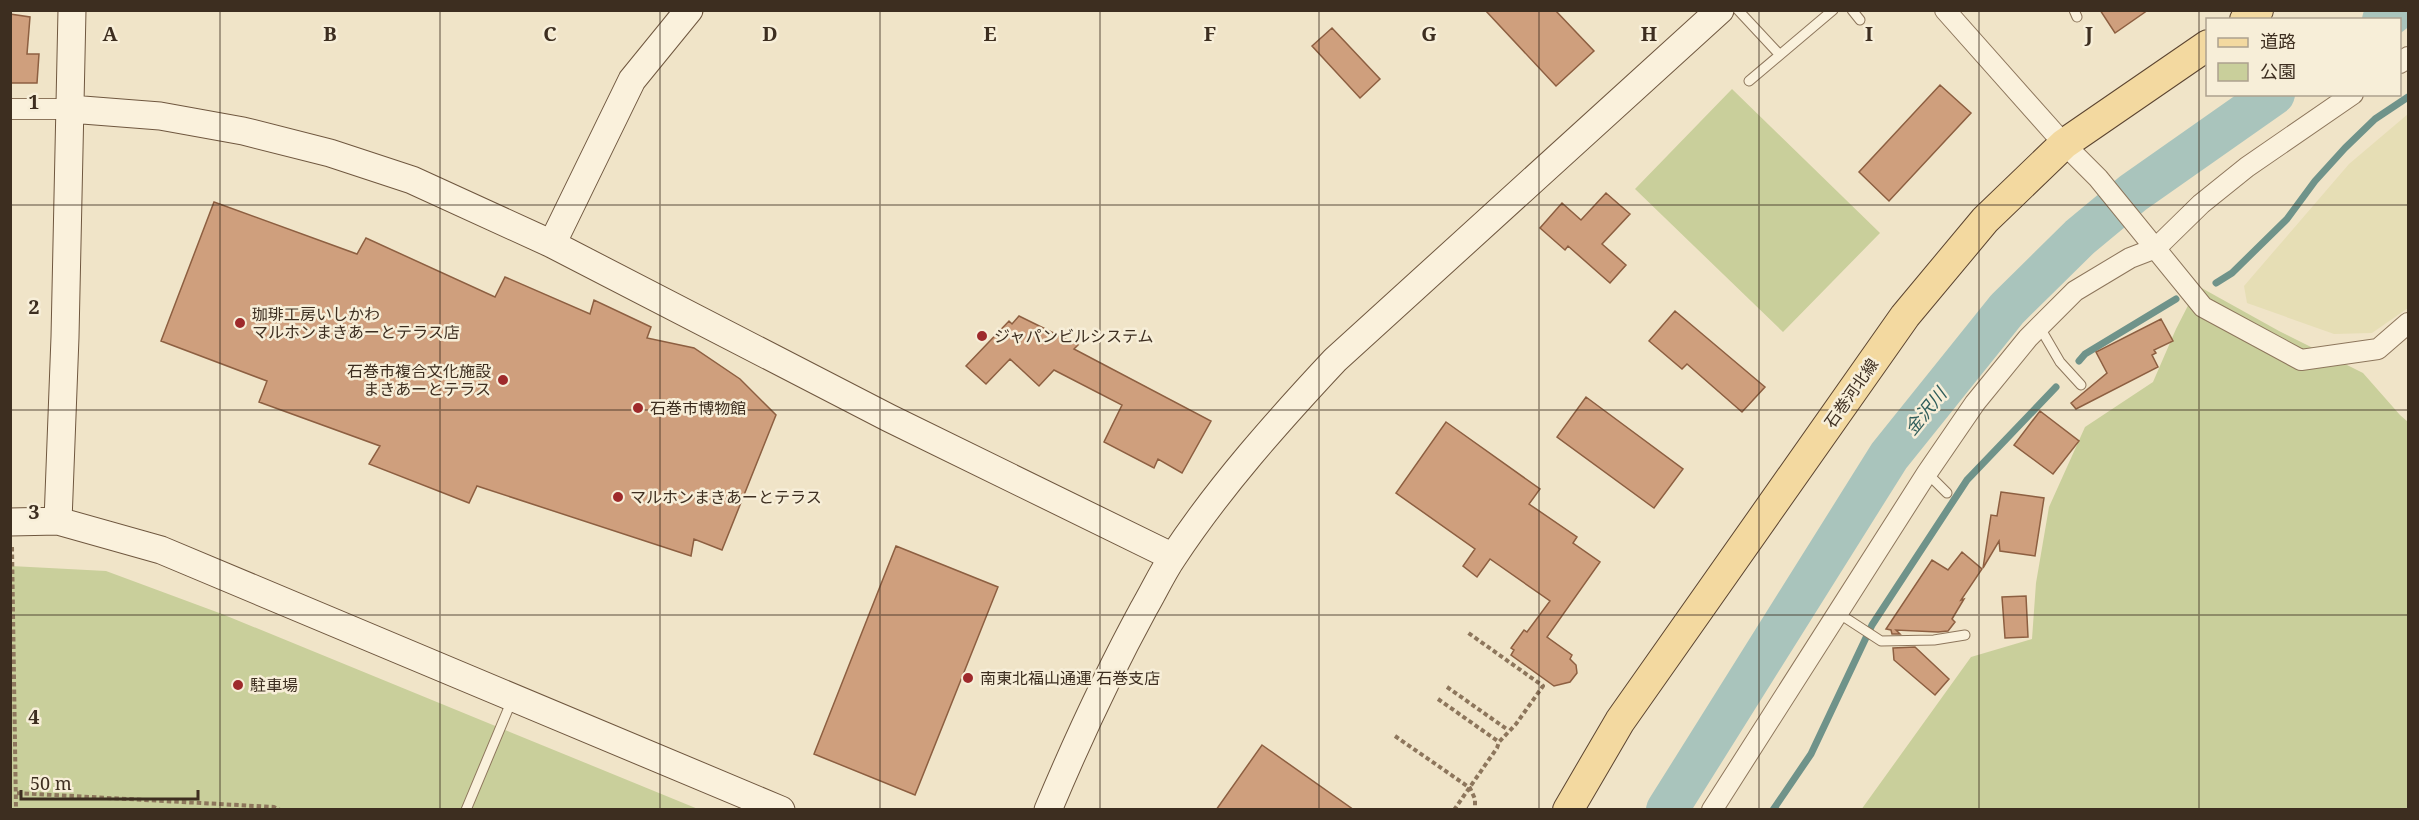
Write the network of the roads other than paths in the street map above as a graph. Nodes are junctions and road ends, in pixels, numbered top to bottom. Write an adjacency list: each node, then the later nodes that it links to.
1 (72, 10): 14 (street)
2 (689, 10): 17 (street)
3 (1720, 10): 25 (street)
4 (1738, 10): 10 (lane)
5 (1833, 10): 10 (lane)
6 (1852, 10): 8 (lane)
7 (1946, 10): 15 (street)
8 (1860, 20)
9 (2206, 46): 15 (main road, 石巻河北線)
10 (1779, 54): 11 (lane)
11 (1749, 81)
12 (2350, 96): 16 (street)
13 (10, 109): 14 (street)
14 (70, 109): 17 (street); 23 (street)
15 (2064, 144): 16 (street); 32 (main road, 石巻河北線)
16 (2150, 242): 18 (street); 19 (street)
17 (552, 244): 25 (street)
18 (2409, 323)
19 (2039, 326): 20 (lane); 21 (street)
20 (2081, 385)
21 (1927, 473): 22 (lane); 26 (street)
22 (1947, 493)
23 (58, 521): 24 (street); 28 (street)
24 (11, 522)
25 (1173, 558): 31 (street)
26 (1838, 613): 27 (lane); 33 (street)
27 (1965, 635)
28 (513, 697): 29 (lane); 30 (street)
29 (466, 810)
30 (781, 810)
31 (1048, 810)
32 (1568, 810)
33 (1712, 810)

